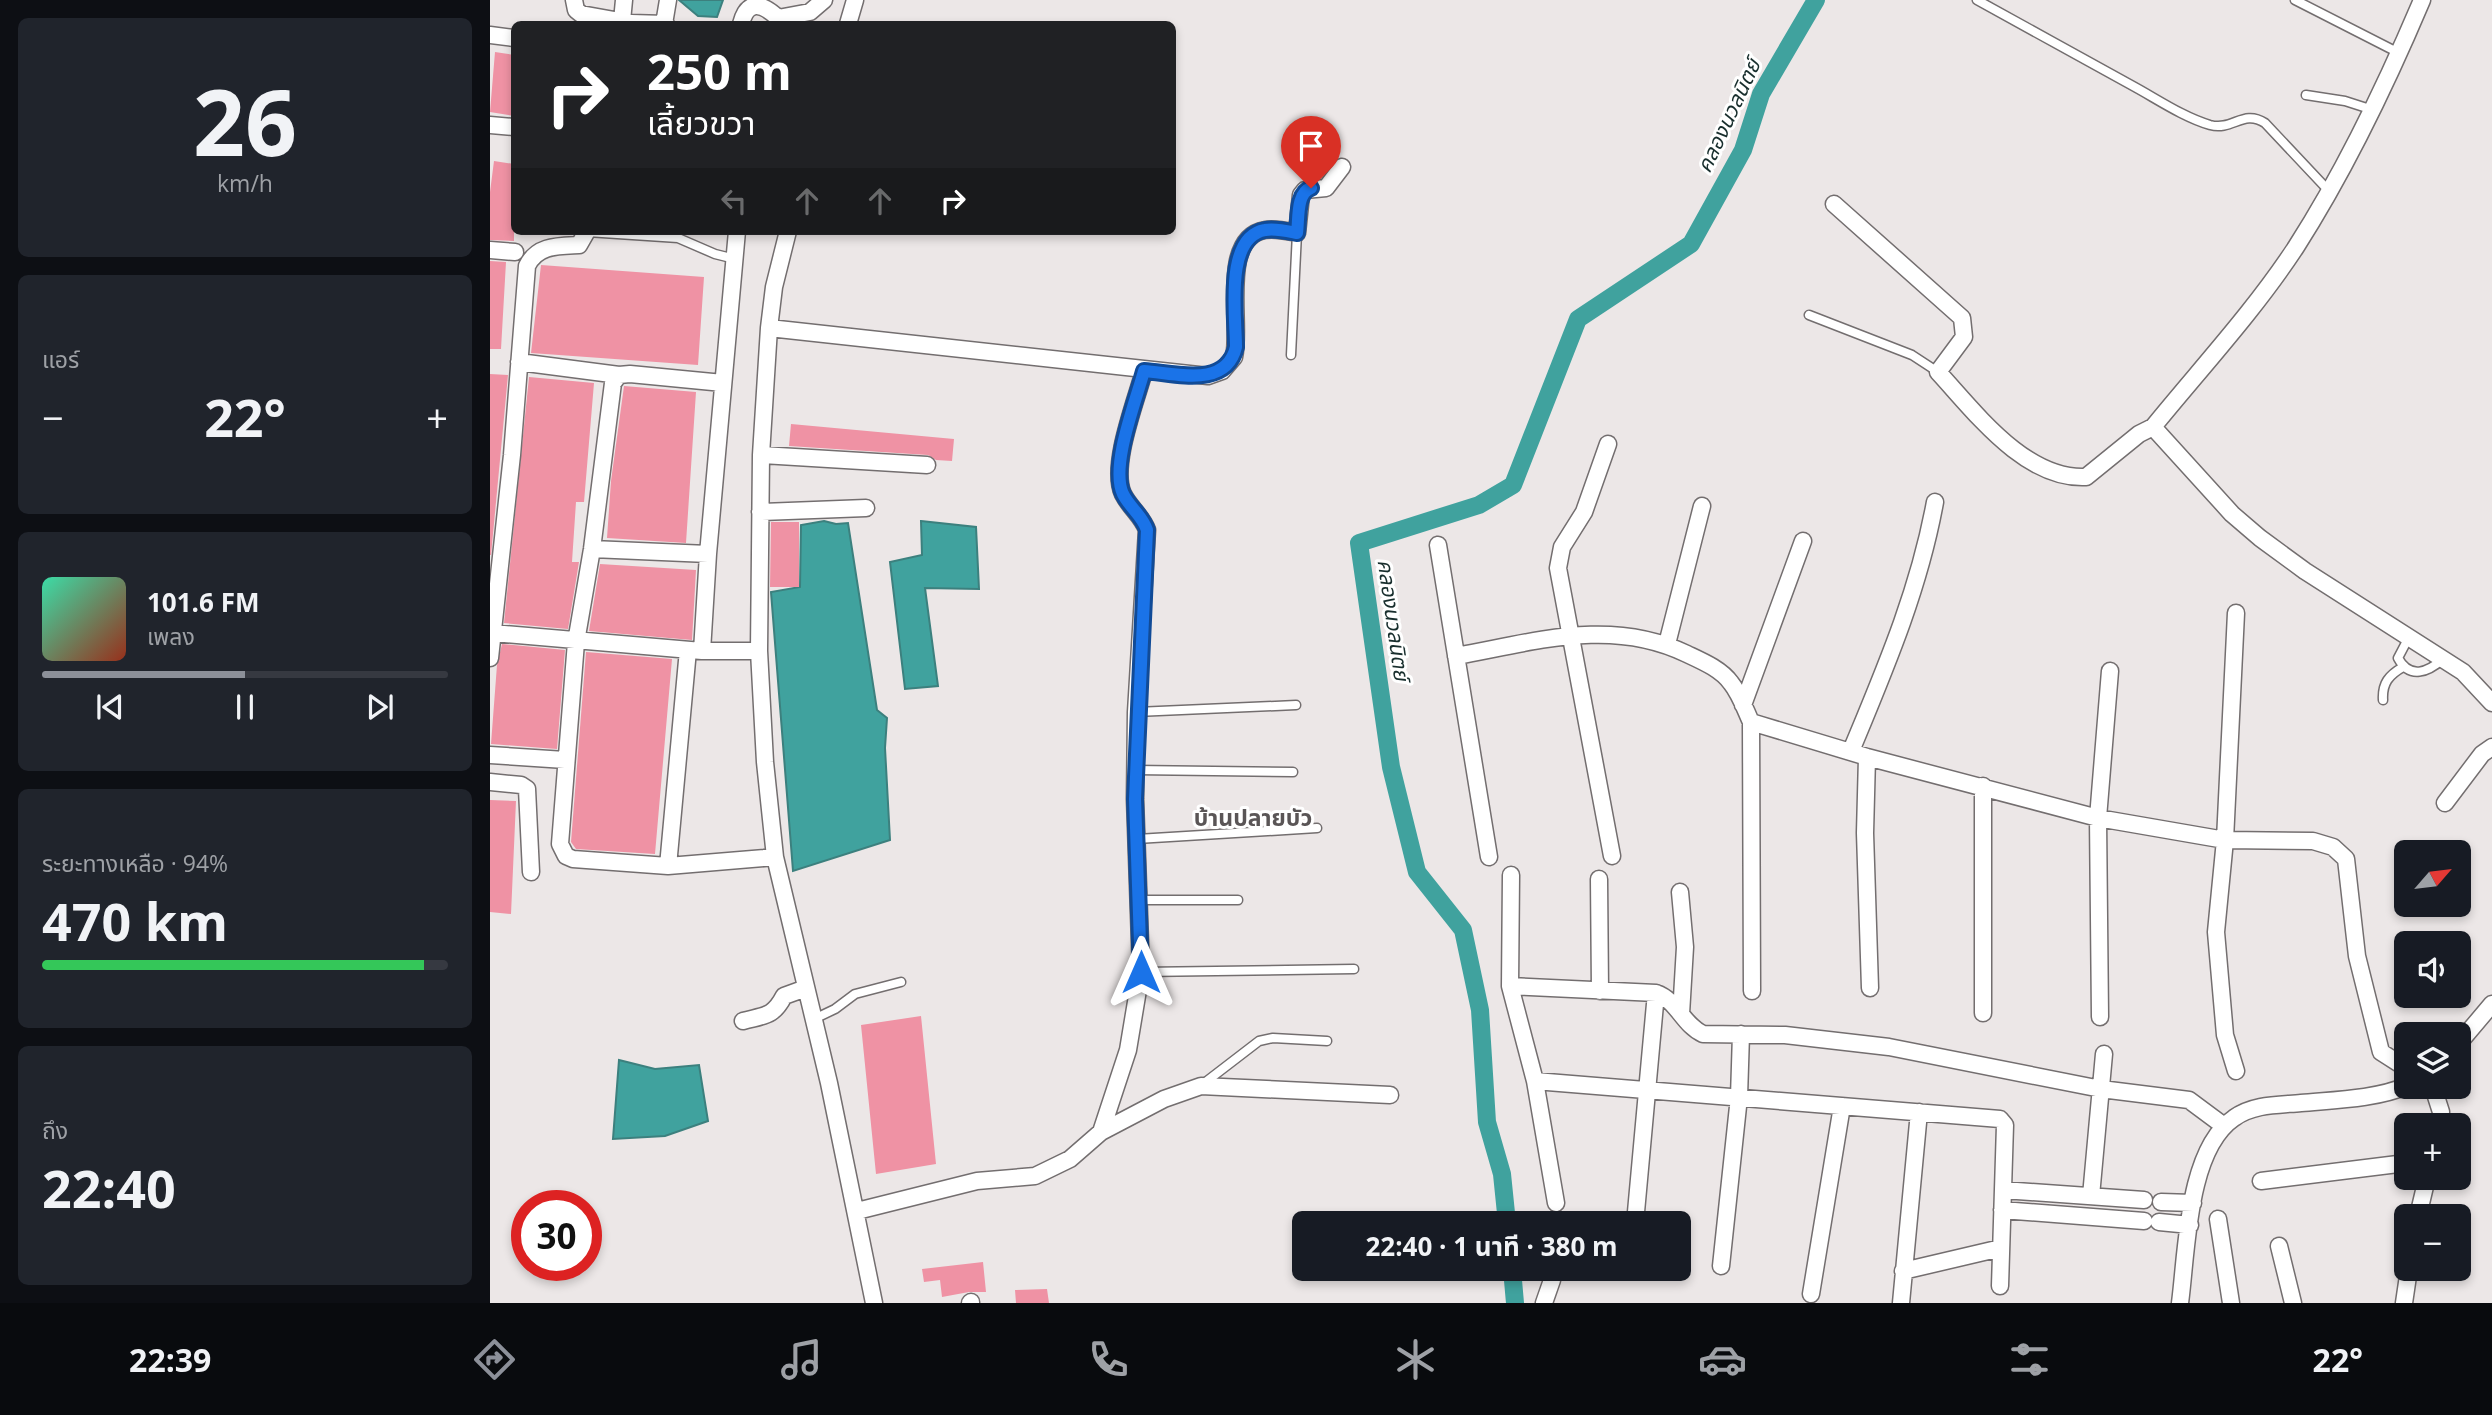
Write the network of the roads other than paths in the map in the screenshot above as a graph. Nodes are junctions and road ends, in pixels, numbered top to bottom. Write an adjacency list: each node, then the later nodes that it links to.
1 (575, 0): 9 (street)
2 (624, 0): 10 (street)
3 (668, 0): 11 (street)
4 (824, 0): 13 (street)
5 (855, 0): 14 (street)
6 (1977, 0): 23 (lane)
7 (2295, 0): 17 (lane)
8 (2422, 0): 17 (street)
9 (603, 21): 10 (street)
10 (622, 21)
11 (665, 21)
12 (742, 21): 13 (street)
13 (778, 21)
14 (849, 21)
15 (490, 35): 16 (street)
16 (511, 38)
17 (2399, 53): 19 (street)
18 (2306, 95): 19 (lane)
19 (2372, 110): 23 (street)
20 (490, 125): 21 (street)
21 (511, 127)
22 (1342, 167): 25 (street)
23 (2329, 191): 41 (street)
24 (1834, 204): 38 (street)
25 (1297, 233): 35 (lane); 37 (street)
26 (585, 235): 36 (street)
27 (639, 235): 32 (lane)
28 (737, 235): 32 (street)
29 (787, 235): 34 (street)
30 (490, 250): 31 (street)
31 (515, 252)
32 (735, 259): 40 (street)
33 (1809, 315): 38 (lane)
34 (769, 328): 37 (street); 43 (street)
35 (1291, 355)
36 (519, 362): 39 (street); 54 (street)
37 (1144, 371): 70 (street)
38 (1938, 372): 41 (street)
39 (619, 375): 40 (street); 51 (street)
40 (723, 383): 52 (street)
41 (2153, 427): 56 (street)
42 (1608, 444): 55 (street)
43 (761, 455): 44 (street); 48 (street)
44 (927, 465)
45 (1935, 502): 73 (street)
46 (1702, 506): 58 (street)
47 (866, 508): 48 (street)
48 (760, 512): 59 (street)
49 (1803, 541): 69 (street)
50 (1438, 545): 61 (street)
51 (592, 549): 52 (street); 57 (street)
52 (708, 554): 60 (street)
53 (2236, 613): 84 (street)
54 (493, 633): 57 (street); 62 (street)
55 (1569, 636): 58 (street); 61 (street); 85 (street)
56 (2409, 637): 63 (street); 64 (lane)
57 (576, 642): 60 (street); 75 (street)
58 (1667, 644): 69 (street)
59 (759, 650): 60 (street); 86 (street)
60 (695, 651): 88 (street)
61 (1456, 656): 87 (street)
62 (490, 658)
63 (2443, 659): 64 (lane); 67 (street)
64 (2403, 667): 66 (lane)
65 (2110, 671): 81 (street)
66 (2383, 700)
67 (2492, 703)
68 (1296, 705): 70 (lane)
69 (1743, 705): 71 (street)
70 (1136, 712): 76 (street)
71 (1751, 722): 73 (street); 102 (street)
72 (2492, 747): 80 (street)
73 (1859, 754): 79 (street); 100 (street)
74 (490, 755): 75 (street)
75 (565, 760): 88 (street)
76 (1135, 770): 77 (lane); 83 (street)
77 (1293, 772)
78 (490, 782): 89 (street)
79 (1983, 786): 81 (street); 105 (street)
80 (2445, 803)
81 (2098, 818): 84 (street); 107 (street)
82 (1317, 828): 83 (lane)
83 (1137, 839): 93 (street)
84 (2225, 840): 114 (street); 115 (street)
85 (1612, 856)
86 (775, 857): 88 (street); 99 (street)
87 (1489, 857)
88 (668, 866)
89 (531, 872)
90 (1511, 876): 98 (street)
91 (1599, 879): 101 (street)
92 (1680, 892): 106 (street)
93 (1140, 900): 94 (lane); 96 (street)
94 (1238, 900)
95 (1354, 968): 96 (lane)
96 (1141, 972): 126 (street)
97 (901, 982): 108 (lane)
98 (1510, 986): 101 (street); 116 (street)
99 (806, 988): 108 (street); 109 (street)
100 (1870, 988)
101 (1600, 991): 103 (street)
102 (1752, 991)
103 (1656, 993): 106 (street); 120 (street)
104 (2492, 1004): 110 (street)
105 (1983, 1013)
106 (1681, 1014): 111 (street)
107 (2100, 1017)
108 (814, 1019): 136 (street)
109 (743, 1021)
110 (2471, 1028)
111 (1741, 1034): 119 (street); 122 (street)
112 (1327, 1041): 117 (lane)
113 (2104, 1054): 119 (street)
114 (2394, 1060)
115 (2236, 1071)
116 (1535, 1082): 120 (street); 133 (street)
117 (1201, 1086): 121 (street); 126 (street)
118 (2394, 1088): 125 (street)
119 (2101, 1089): 125 (street); 130 (street)
120 (1646, 1090): 122 (street); 137 (street)
121 (1390, 1095)
122 (1739, 1097): 123 (street); 142 (street)
123 (1842, 1106): 124 (street); 147 (street)
124 (1919, 1112): 129 (street); 143 (street)
125 (2224, 1126): 134 (street)
126 (1101, 1132): 136 (street)
127 (2394, 1164): 128 (street)
128 (2261, 1181)
129 (2003, 1190): 130 (street); 135 (street)
130 (2091, 1196): 131 (street)
131 (2144, 1200)
132 (2161, 1202): 134 (street)
133 (1556, 1203)
134 (2193, 1203): 139 (street)
135 (2002, 1210): 139 (street); 141 (street)
136 (857, 1211): 149 (street)
137 (1636, 1211)
138 (2218, 1219): 152 (street)
139 (2190, 1225): 148 (street)
140 (2280, 1246): 153 (street)
141 (2001, 1248): 143 (street); 146 (street)
142 (1721, 1266)
143 (1903, 1271): 151 (street)
144 (1552, 1281): 150 (street)
145 (2407, 1281): 154 (street)
146 (2000, 1286)
147 (1811, 1294)
148 (2185, 1302)
149 (874, 1303)
150 (1544, 1303)
151 (1901, 1303)
152 (2231, 1303)
153 (2293, 1303)
154 (2404, 1303)

